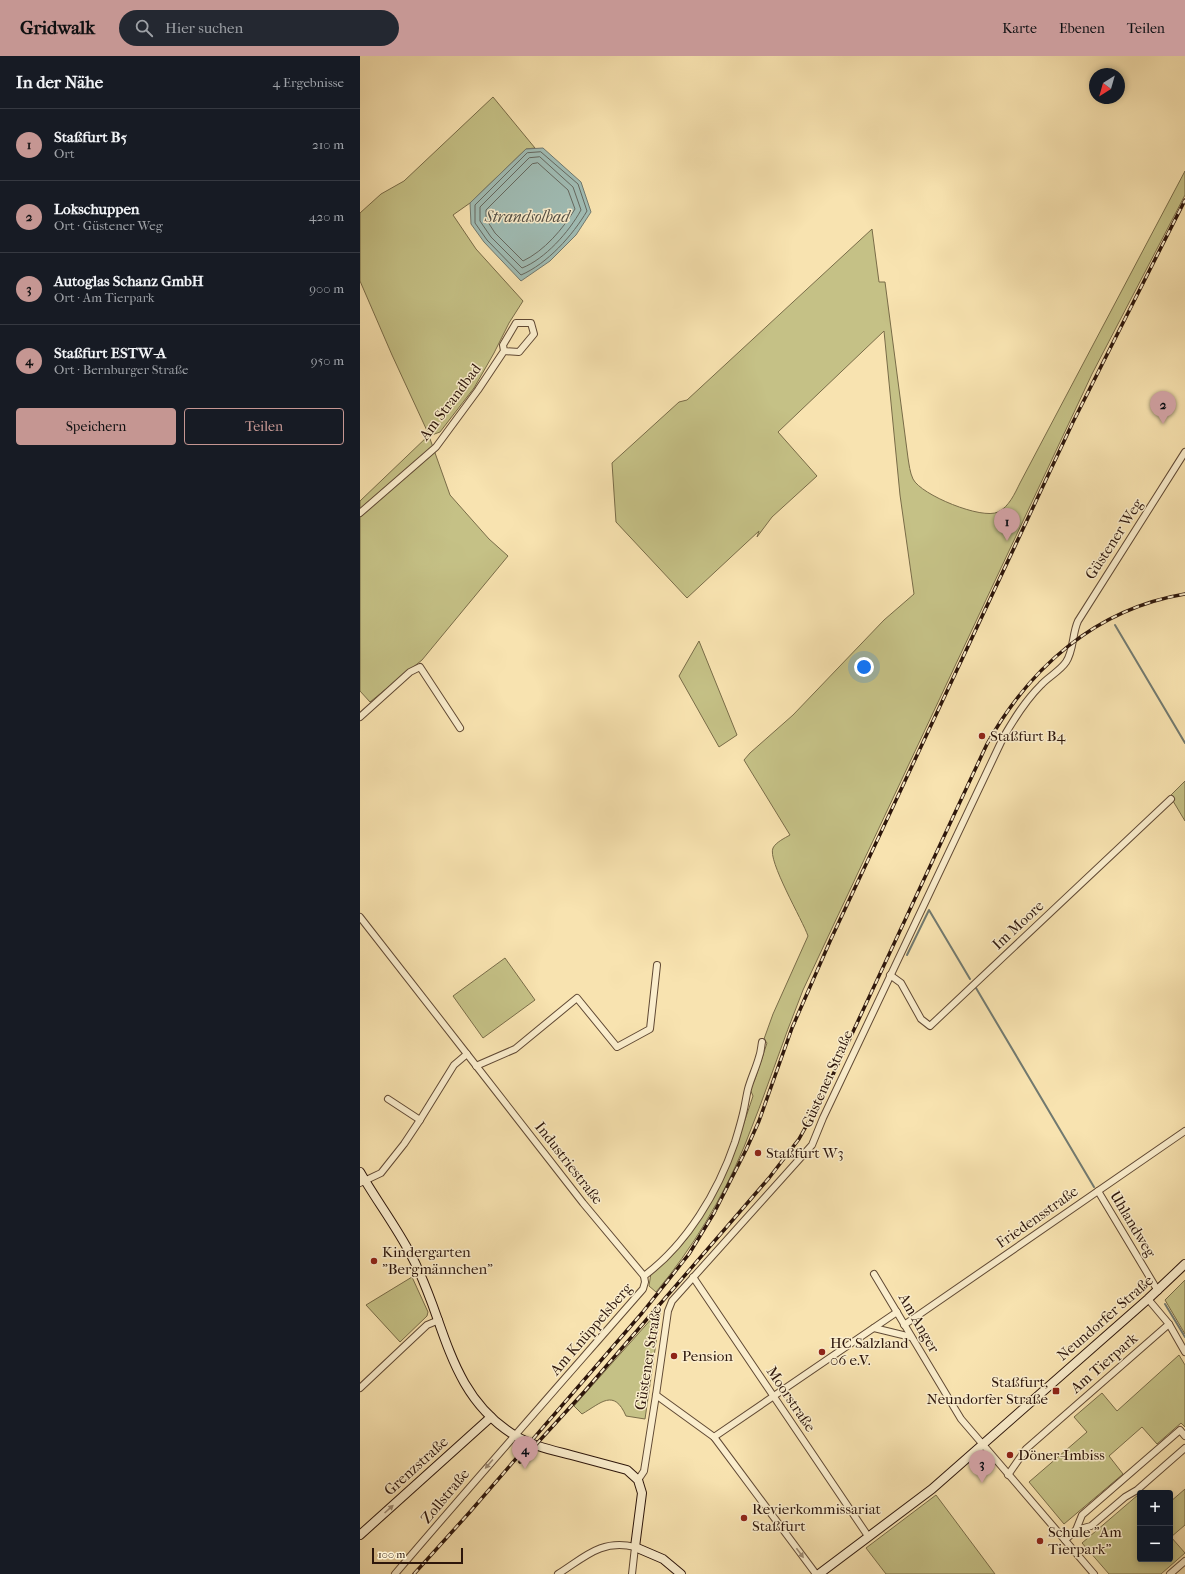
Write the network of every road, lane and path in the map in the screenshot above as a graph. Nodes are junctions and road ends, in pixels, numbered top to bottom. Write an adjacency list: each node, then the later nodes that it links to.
1 (504, 351): 1 (street, Am Strandbad); 3 (street, Am Strandbad)
2 (1185, 452): 4 (street, Güstener Weg)
3 (360, 513)
4 (1073, 643): 10 (street, Güstener Straße)
5 (360, 717): 6 (street)
6 (460, 728)
7 (1171, 799): 10 (street, Im Moore)
8 (360, 917): 12 (street, Industriestraße)
9 (657, 965): 13 (street)
10 (890, 975): 23 (street, Güstener Straße)
11 (762, 1042): 22 (street, Am Knüppelsberg)
12 (467, 1054): 13 (street, Industriestraße); 15 (street)
13 (476, 1066): 22 (street, Industriestraße)
14 (388, 1099): 15 (street)
15 (420, 1120): 18 (street)
16 (1185, 1131): 19 (street, Friedensstraße)
17 (360, 1172): 18 (main road)
18 (362, 1181): 27 (main road)
19 (1098, 1191): 24 (street, Uhlandweg); 29 (street, Friedensstraße)
20 (1185, 1264): 24 (main road, Neundorfer Straße)
21 (874, 1274): 26 (street, Am Anger)
22 (644, 1276): 37 (street, Am Knüppelsberg)
23 (693, 1277): 34 (street, Güstener Straße); 35 (street, Moorstraße)
24 (1158, 1290): 25 (main road, Neundorfer Straße)
25 (1148, 1299): 28 (street); 40 (main road, Neundorfer Straße)
26 (897, 1312): 29 (street, Am Anger); 30 (street)
27 (439, 1320): 33 (street); 36 (main road)
28 (1169, 1324): 32 (street); 42 (street, Am Tierpark)
29 (904, 1325): 31 (street, Am Anger)
30 (874, 1328): 31 (street); 35 (street)
31 (911, 1337): 40 (street, Am Anger)
32 (1185, 1352)
33 (360, 1388)
34 (656, 1395): 39 (street); 43 (street, Güstener Straße)
35 (774, 1396): 39 (street); 46 (street, Moorstraße)
36 (491, 1417): 37 (main road); 45 (main road, Grenzstraße, one-way to 36)
37 (515, 1436): 43 (main road); 50 (street, Zollstraße, one-way to 50)
38 (1185, 1436): 44 (street)
39 (714, 1437): 54 (street, one-way to 54)
40 (982, 1445): 42 (street); 46 (main road, Neundorfer Straße)
41 (1185, 1448): 44 (street)
42 (1008, 1475): 47 (street)
43 (638, 1480): 48 (main road)
44 (1076, 1530): 47 (street)
45 (360, 1535)
46 (868, 1536): 55 (main road, Neundorfer Straße)
47 (1065, 1540): 56 (street)
48 (635, 1547): 51 (street); 52 (street); 53 (main road)
49 (1185, 1561): 57 (street)
50 (395, 1574)
51 (558, 1574)
52 (632, 1574)
53 (680, 1574)
54 (816, 1574)
55 (819, 1574)
56 (1094, 1574)
57 (1170, 1574)

